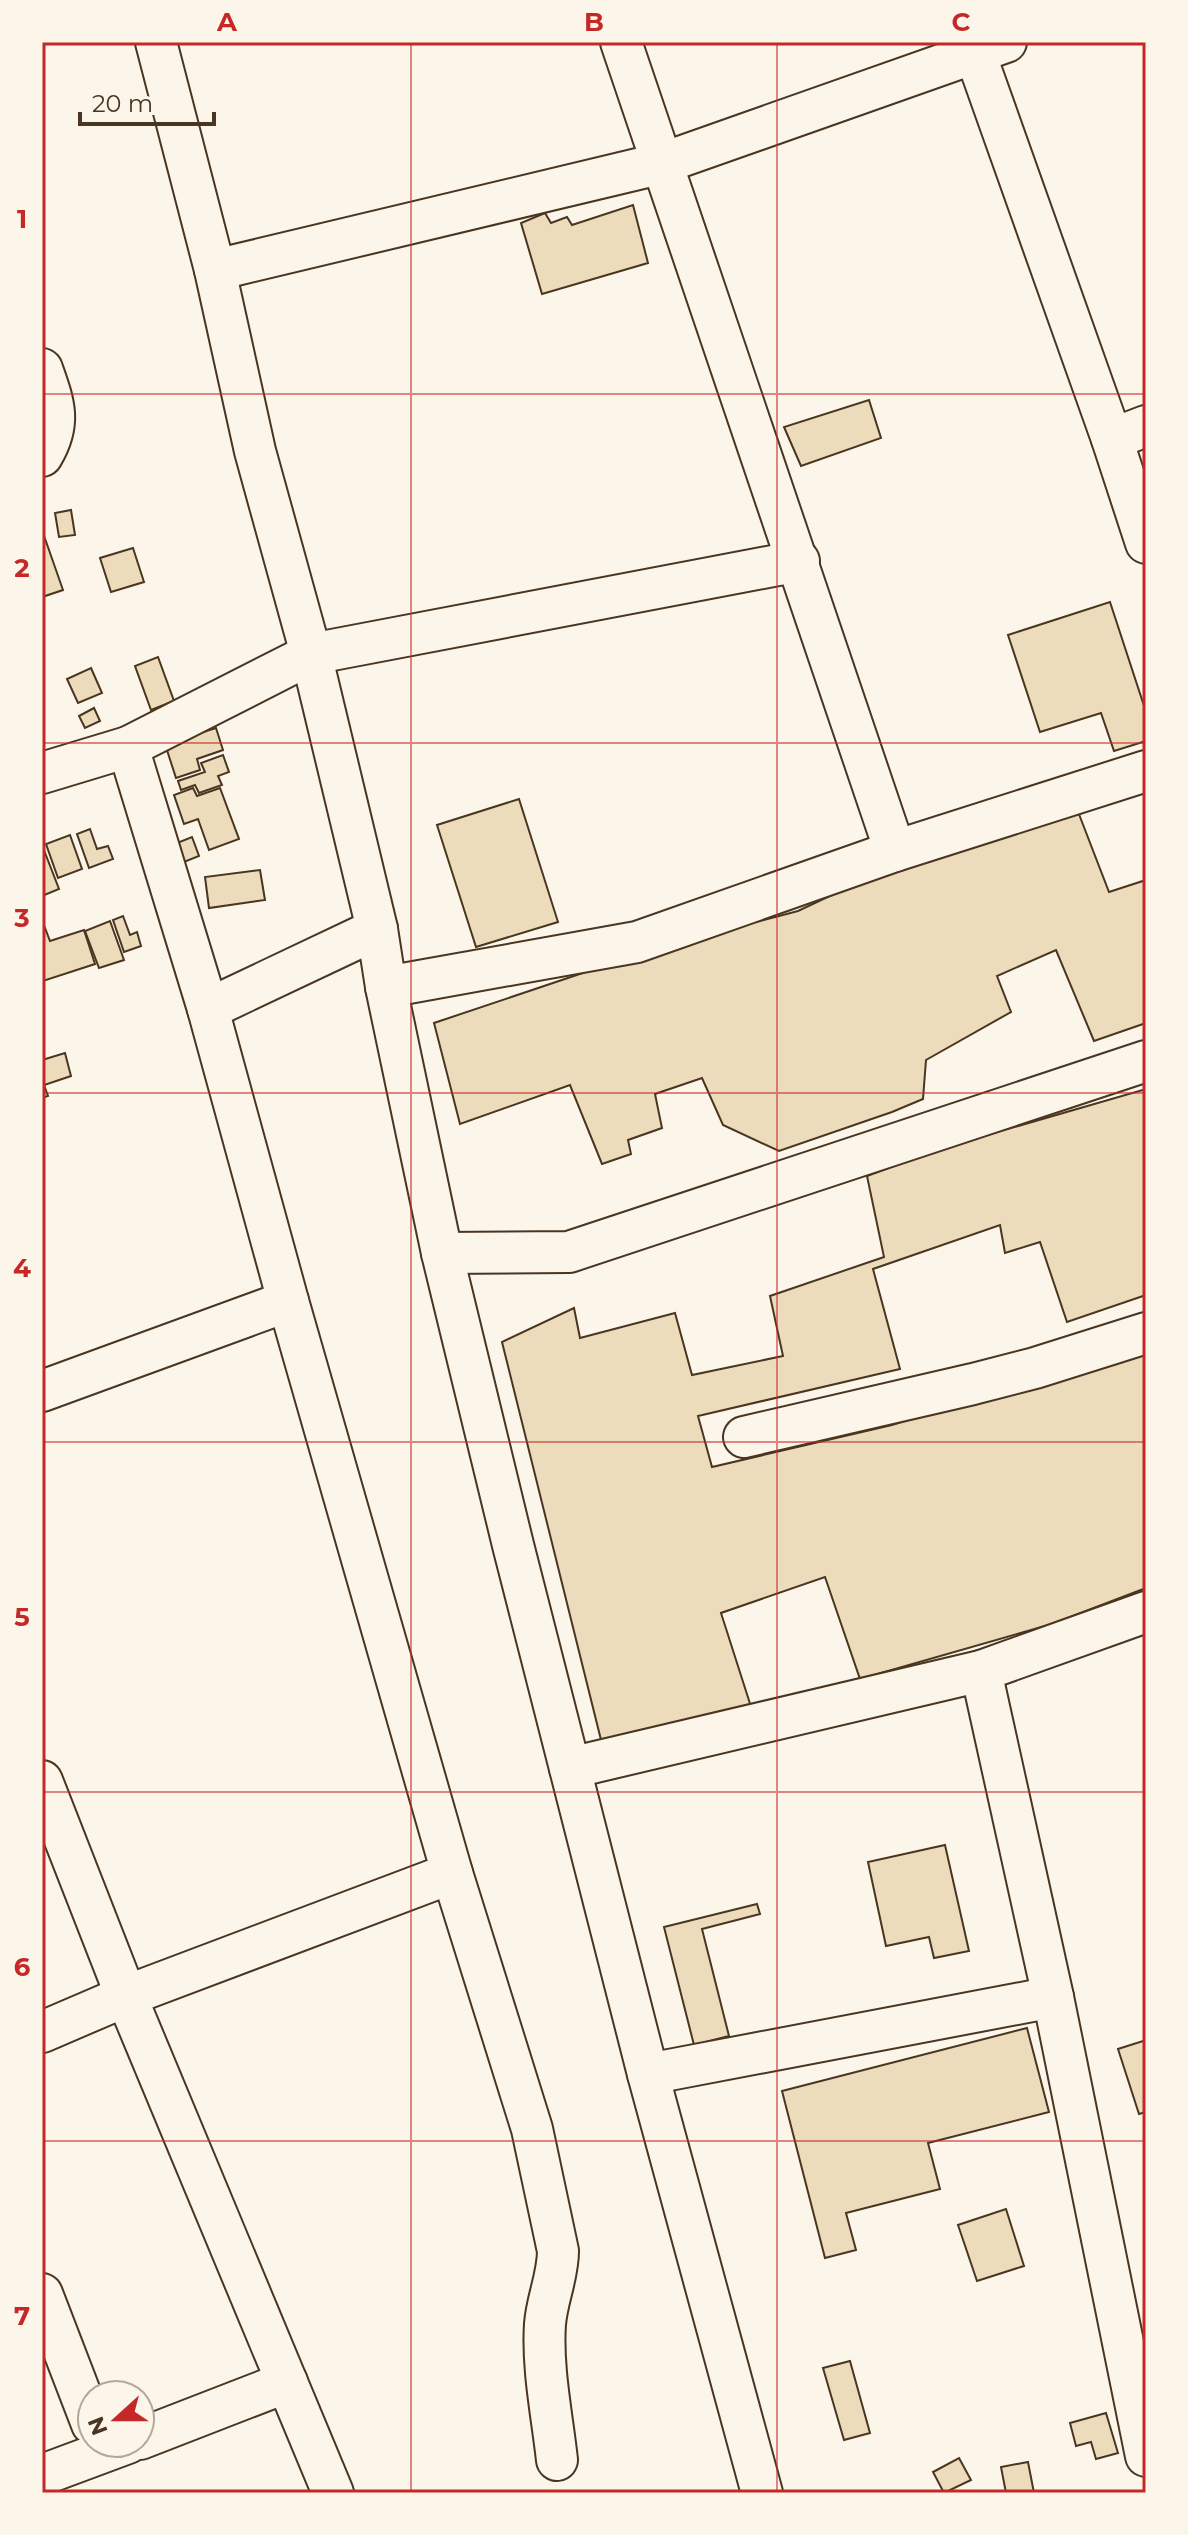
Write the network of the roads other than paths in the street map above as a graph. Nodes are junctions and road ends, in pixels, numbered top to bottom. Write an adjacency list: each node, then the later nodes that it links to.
1 (156, 42): 5 (street)
2 (621, 42): 4 (street)
3 (984, 46): 4 (street); 7 (street)
4 (663, 163): 5 (street); 10 (street)
5 (215, 270): 11 (street)
6 (42, 369): 8 (street)
7 (1129, 433): 9 (street)
8 (42, 456)
9 (1146, 543)
10 (799, 561): 11 (street); 15 (street)
11 (311, 654): 12 (street); 16 (street)
12 (128, 747): 14 (street); 18 (street)
13 (1146, 771): 15 (street)
14 (42, 773)
15 (895, 851): 17 (street)
16 (377, 929): 17 (street); 18 (street)
17 (386, 987): 20 (street)
18 (208, 1009): 21 (street)
19 (1146, 1061): 20 (street)
20 (442, 1253): 27 (street)
21 (288, 1301): 23 (street); 29 (street)
22 (1146, 1333): 24 (street)
23 (42, 1391)
24 (744, 1437)
25 (1146, 1612): 26 (street)
26 (981, 1671): 27 (street); 31 (street)
27 (570, 1768): 33 (street)
28 (42, 1781): 30 (street)
29 (452, 1873): 30 (street); 40 (street)
30 (126, 1996): 32 (street); 36 (street)
31 (1053, 1997): 33 (street); 38 (street)
32 (42, 2032)
33 (648, 2074): 43 (street)
34 (42, 2294): 35 (street)
35 (79, 2379)
36 (287, 2382): 37 (street); 42 (street)
37 (156, 2433)
38 (1146, 2456)
39 (76, 2457): 41 (street)
40 (557, 2460)
41 (42, 2475)
42 (333, 2493)
43 (762, 2493)

